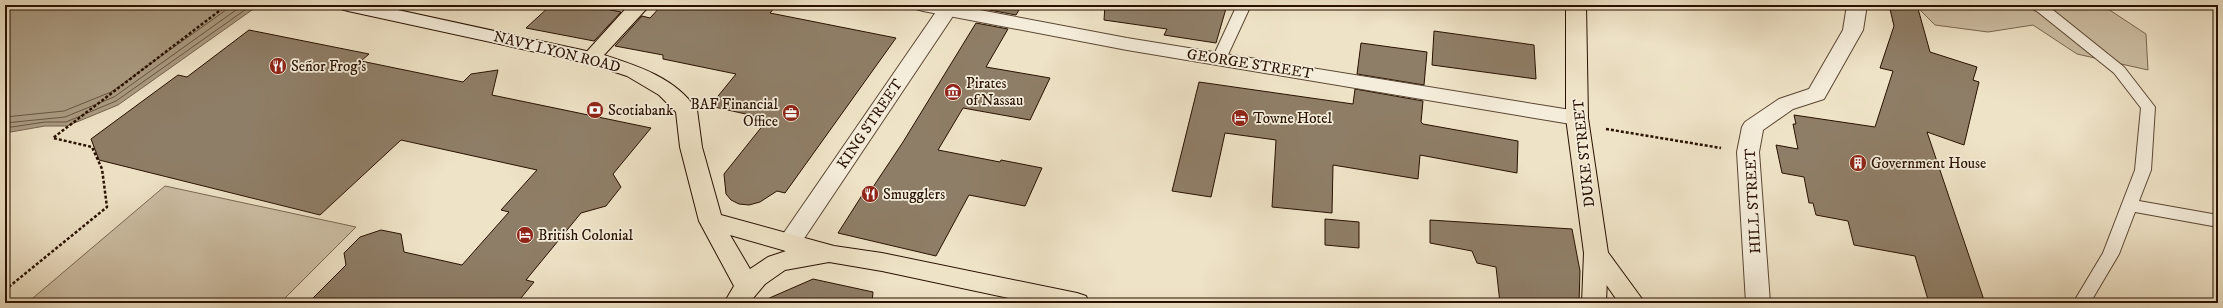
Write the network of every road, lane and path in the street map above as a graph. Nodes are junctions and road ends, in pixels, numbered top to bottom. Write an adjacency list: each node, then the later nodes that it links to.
1 (227, 5): 21 (path)
2 (348, 5): 10 (street, NAVY LYON ROAD)
3 (640, 5): 10 (main road)
4 (924, 5): 9 (street, GEORGE STREET)
5 (1244, 5): 11 (lane)
6 (1576, 5): 12 (main road, DUKE STREET)
7 (1857, 5): 26 (street, HILL STREET)
8 (2033, 5): 15 (lane)
9 (948, 7): 11 (street, GEORGE STREET); 18 (street, KING STREET)
10 (591, 58): 16 (main road, NAVY LYON ROAD)
11 (1219, 59): 12 (street, GEORGE STREET)
12 (1577, 118): 19 (main road, DUKE STREET)
13 (1601, 129): 14 (path)
14 (1705, 145)
15 (2129, 205): 17 (lane); 27 (lane)
16 (711, 221): 18 (main road); 22 (main road, NAVY LYON ROAD)
17 (2218, 221)
18 (789, 243): 20 (main road)
19 (1596, 253): 24 (main road, DUKE STREET); 25 (main road, DUKE STREET)
20 (834, 255): 22 (main road); 23 (main road)
21 (5, 290)
22 (742, 295)
23 (1077, 303)
24 (1594, 303)
25 (1633, 303)
26 (1758, 303)
27 (2081, 303)

